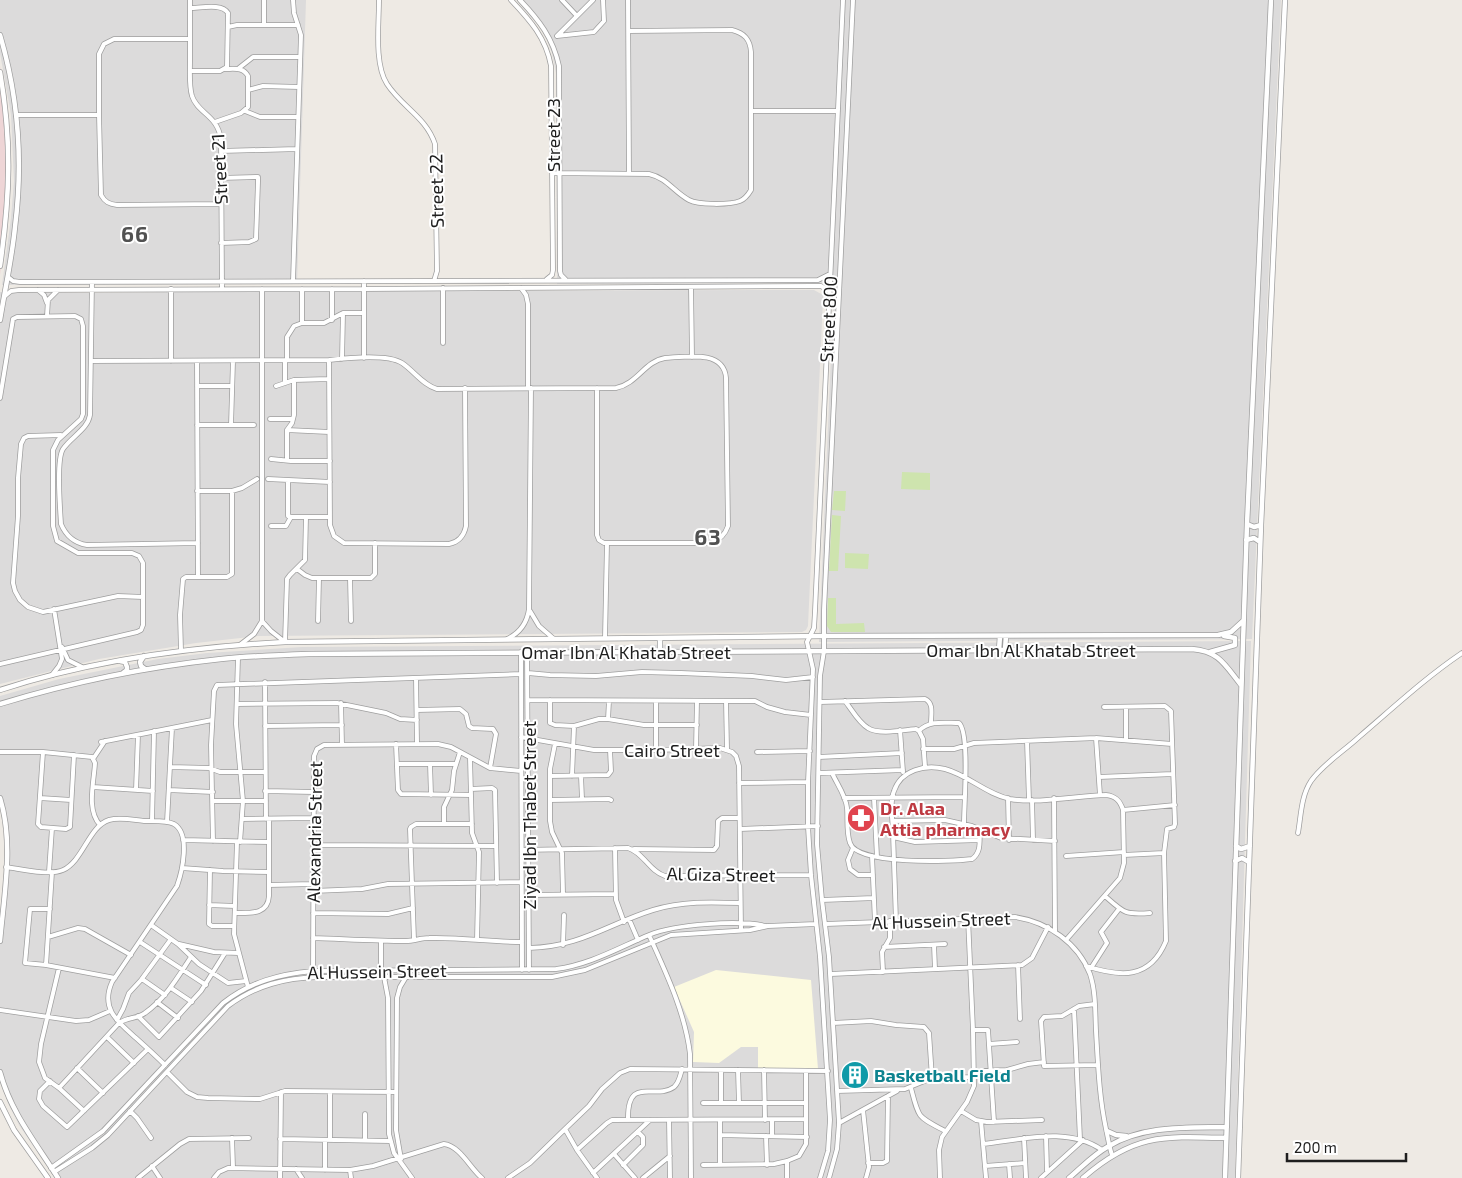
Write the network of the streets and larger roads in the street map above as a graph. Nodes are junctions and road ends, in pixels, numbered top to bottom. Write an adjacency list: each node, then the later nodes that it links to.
1 (190, 0): 17 (street, Street 21)
2 (219, 0): 16 (street)
3 (264, 0): 19 (street)
4 (294, 0): 20 (street)
5 (379, 0): 61 (street, Street 22)
6 (511, 0): 43 (street, Street 23)
7 (520, 0): 26 (street, Street 23)
8 (562, 0): 18 (street)
9 (593, 0): 18 (street)
10 (603, 0): 24 (street)
11 (628, 0): 22 (street)
12 (843, 0): 36 (street, Street 800)
13 (852, 0): 49 (street, Street 800)
14 (1271, 0): 133 (street)
15 (1285, 0): 134 (street)
16 (222, 7): 17 (street); 21 (street)
17 (190, 8): 25 (street, Street 21)
18 (577, 16): 24 (street)
19 (264, 25): 20 (street); 21 (street)
20 (298, 25): 27 (street)
21 (228, 28): 29 (street)
22 (629, 31): 35 (street); 45 (street)
23 (0, 34): 37 (street)
24 (557, 36): 26 (street)
25 (190, 39): 30 (street, Street 21); 38 (street)
26 (552, 41): 44 (street, Street 23)
27 (300, 56): 28 (street); 32 (street)
28 (239, 68): 29 (street); 33 (street)
29 (225, 69): 30 (street)
30 (190, 71): 40 (street, Street 21)
31 (0, 72): 50 (street)
32 (299, 87): 33 (street); 39 (street)
33 (248, 90): 34 (street)
34 (245, 111): 39 (street); 40 (street)
35 (751, 111): 36 (street); 45 (street)
36 (838, 111): 48 (street, Street 800)
37 (16, 115): 38 (street); 51 (street)
38 (98, 115): 47 (street)
39 (298, 117): 41 (street)
40 (215, 122): 42 (street, Street 21)
41 (297, 149): 42 (street); 59 (street)
42 (221, 151): 46 (street, Street 21)
43 (553, 173): 44 (street); 56 (street, Street 23)
44 (560, 173): 45 (street); 57 (street, Street 23)
45 (629, 174)
46 (221, 178): 47 (street, Street 21); 52 (street)
47 (221, 204): 52 (street, Street 21)
48 (833, 220): 49 (street); 54 (street, Street 800)
49 (842, 220): 99 (street, Street 800)
50 (6, 226): 51 (street); 53 (street)
51 (15, 227): 55 (street)
52 (221, 243): 65 (street, Street 21)
53 (0, 266)
54 (830, 274): 58 (street); 81 (street, Street 800)
55 (7, 276): 63 (street); 82 (street)
56 (546, 280): 57 (street); 62 (street)
57 (567, 280): 58 (street)
58 (734, 280): 66 (street)
59 (293, 281): 60 (street); 65 (street)
60 (364, 281): 61 (street); 76 (street)
61 (434, 281): 62 (street)
62 (467, 281): 70 (street)
63 (20, 282): 64 (street); 77 (street)
64 (92, 282): 65 (street); 80 (street)
65 (222, 282): 68 (street, Street 21)
66 (734, 286): 67 (street); 81 (street)
67 (692, 287): 71 (street); 91 (street)
68 (222, 288): 72 (street); 73 (street)
69 (443, 288): 70 (street); 76 (street); 90 (street)
70 (467, 288): 71 (street)
71 (521, 288): 110 (street)
72 (171, 289): 80 (street); 101 (street)
73 (262, 289): 74 (street); 96 (street)
74 (302, 289): 75 (street); 89 (street)
75 (332, 289): 76 (street); 88 (street)
76 (364, 289): 84 (street)
77 (19, 290): 78 (street); 82 (street)
78 (38, 290): 79 (street); 83 (street)
79 (58, 290): 80 (street); 83 (street)
80 (92, 290): 100 (street)
81 (829, 291): 94 (street, Street 800)
82 (4, 298): 87 (street)
83 (47, 303): 86 (street)
84 (364, 312): 85 (street); 92 (street)
85 (342, 313): 88 (street); 93 (street)
86 (47, 316): 112 (street); 120 (street)
87 (0, 320)
88 (332, 320): 89 (street)
89 (302, 323): 97 (street)
90 (442, 344)
91 (692, 357): 111 (street); 140 (street)
92 (364, 358): 93 (street); 109 (street)
93 (342, 359): 98 (street)
94 (826, 359): 99 (street); 152 (street, Street 800)
95 (233, 360): 96 (street); 102 (street); 107 (street)
96 (262, 360): 97 (street); 148 (street)
97 (286, 360): 98 (street); 105 (street)
98 (329, 360): 103 (street)
99 (835, 360): 153 (street, Street 800)
100 (91, 361): 101 (street); 138 (street)
101 (171, 361): 102 (street)
102 (196, 361): 106 (street)
103 (329, 379): 104 (street); 119 (street)
104 (294, 380): 105 (street); 114 (street)
105 (285, 383): 108 (street)
106 (197, 386): 107 (street); 115 (street)
107 (232, 386): 116 (street)
108 (276, 386)
109 (465, 388): 110 (street); 139 (street)
110 (530, 388): 111 (street); 147 (street)
111 (598, 388): 140 (street)
112 (0, 398)
113 (270, 419): 114 (street)
114 (293, 419): 118 (street)
115 (197, 425): 116 (street); 128 (street)
116 (232, 425): 117 (street)
117 (254, 425)
118 (286, 430): 119 (street); 122 (street)
119 (329, 432): 123 (street)
120 (62, 435): 145 (street); 146 (street)
121 (271, 459): 122 (street)
122 (287, 460): 123 (street)
123 (330, 461): 127 (street)
124 (257, 478): 129 (street)
125 (268, 479): 126 (street)
126 (288, 480): 127 (street); 132 (street)
127 (330, 482): 131 (street)
128 (197, 491): 129 (street); 138 (street)
129 (232, 491): 142 (street)
130 (306, 517): 131 (street); 132 (street); 141 (street)
131 (330, 517): 139 (street)
132 (291, 518): 135 (street)
133 (1247, 524): 134 (street); 136 (street)
134 (1261, 525): 137 (street)
135 (271, 526)
136 (1246, 540): 137 (street); 151 (street)
137 (1260, 542): 338 (street)
138 (198, 543): 142 (street)
139 (375, 543): 144 (street)
140 (607, 543): 157 (street)
141 (296, 569): 143 (street); 163 (street)
142 (198, 577): 166 (street)
143 (319, 578): 144 (street); 149 (street)
144 (350, 578): 150 (street)
145 (143, 597): 146 (street); 165 (street)
146 (54, 609): 165 (street)
147 (529, 609): 159 (street); 160 (street)
148 (262, 621): 163 (street); 164 (street)
149 (318, 621)
150 (351, 621)
151 (1244, 621): 156 (street, Omar Ibn Al Khatab Street); 194 (street)
152 (809, 636): 153 (street, Omar Ibn Al Khatab Street); 158 (street, Omar Ibn Al Khatab Street); 169 (street, Street 800)
153 (824, 636): 154 (street, Omar Ibn Al Khatab Street); 170 (street, Street 800)
154 (1000, 636): 155 (street, Omar Ibn Al Khatab Street); 167 (street)
155 (1006, 636): 156 (street, Omar Ibn Al Khatab Street); 168 (street)
156 (1218, 636): 174 (street)
157 (605, 638): 158 (street, Omar Ibn Al Khatab Street); 160 (street, Omar Ibn Al Khatab Street)
158 (660, 638): 173 (street)
159 (507, 639): 160 (street, Omar Ibn Al Khatab Street); 161 (street, Omar Ibn Al Khatab Street)
160 (554, 639)
161 (367, 640): 162 (street, Omar Ibn Al Khatab Street); 177 (street)
162 (355, 641): 163 (street, Omar Ibn Al Khatab Street); 176 (street)
163 (285, 642): 164 (street, Omar Ibn Al Khatab Street)
164 (241, 644): 166 (street, Omar Ibn Al Khatab Street)
165 (61, 648): 181 (street); 182 (street); 189 (street)
166 (181, 650): 178 (street, Omar Ibn Al Khatab Street)
167 (999, 650): 168 (street, Omar Ibn Al Khatab Street); 170 (street, Omar Ibn Al Khatab Street)
168 (1005, 650): 174 (street, Omar Ibn Al Khatab Street)
169 (809, 651): 170 (street, Omar Ibn Al Khatab Street); 173 (street, Omar Ibn Al Khatab Street); 184 (street, Street 800)
170 (824, 651): 185 (street, Street 800)
171 (520, 652): 172 (street, Omar Ibn Al Khatab Street); 177 (street, Omar Ibn Al Khatab Street); 188 (street, Ziyad Ibn Thabet Street)
172 (527, 652): 173 (street, Omar Ibn Al Khatab Street); 186 (street, Ziyad Ibn Thabet Street)
173 (660, 652)
174 (1210, 652): 194 (street)
175 (1462, 652): 323 (street)
176 (354, 653): 177 (street, Omar Ibn Al Khatab Street); 179 (street, Omar Ibn Al Khatab Street)
177 (366, 653)
178 (146, 656): 180 (street, Omar Ibn Al Khatab Street); 183 (street)
179 (238, 658): 183 (street, Omar Ibn Al Khatab Street); 193 (street)
180 (118, 661): 182 (street, Omar Ibn Al Khatab Street); 187 (street)
181 (0, 664)
182 (83, 668): 189 (street, Omar Ibn Al Khatab Street)
183 (147, 670): 187 (street, Omar Ibn Al Khatab Street)
184 (813, 672): 185 (street); 190 (street, Street 800)
185 (820, 672): 202 (street, Street 800)
186 (528, 673): 190 (street); 196 (street, Ziyad Ibn Thabet Street)
187 (121, 674): 205 (street, Omar Ibn Al Khatab Street)
188 (521, 674): 191 (street); 226 (street, Ziyad Ibn Thabet Street)
189 (52, 675): 195 (street, Omar Ibn Al Khatab Street)
190 (813, 677): 211 (street, Street 800)
191 (416, 678): 192 (street); 210 (street)
192 (265, 682): 193 (street); 207 (street)
193 (237, 684): 206 (street); 212 (street)
194 (1241, 685): 337 (street)
195 (0, 690)
196 (529, 700): 197 (street); 227 (street, Ziyad Ibn Thabet Street)
197 (550, 700): 198 (street); 220 (street)
198 (608, 701): 199 (street); 214 (street)
199 (656, 701): 200 (street); 217 (street)
200 (697, 701): 201 (street); 218 (street)
201 (726, 702): 211 (street); 239 (street)
202 (820, 702): 203 (street); 250 (street, Street 800)
203 (845, 702): 215 (street); 222 (street)
204 (341, 703): 207 (street); 213 (street); 216 (street)
205 (0, 704)
206 (237, 704): 207 (street); 262 (street)
207 (265, 704): 219 (street)
208 (1104, 707): 209 (street)
209 (1126, 707): 229 (street); 234 (street)
210 (417, 710): 213 (street); 258 (street)
211 (811, 715): 243 (street, Street 800)
212 (212, 720): 221 (street); 259 (street)
213 (417, 720): 231 (street)
214 (608, 720): 217 (street); 220 (street)
215 (931, 723): 223 (street); 236 (street)
216 (342, 725): 219 (street); 235 (street)
217 (656, 725): 218 (street); 242 (street)
218 (697, 725): 238 (street)
219 (265, 726): 263 (street)
220 (574, 726): 237 (street)
221 (172, 728): 224 (street); 256 (street)
222 (900, 730): 223 (street); 248 (street)
223 (919, 731): 240 (street)
224 (154, 732): 225 (street); 280 (street)
225 (138, 735): 252 (street); 277 (street)
226 (522, 737): 227 (street, Cairo Street); 261 (street, Ziyad Ibn Thabet Street)
227 (529, 738): 233 (street, Cairo Street); 344 (street, Ziyad Ibn Thabet Street)
228 (1096, 738): 229 (street); 230 (street); 271 (street)
229 (1126, 740): 234 (street)
230 (1027, 741): 236 (street); 299 (street)
231 (417, 743): 232 (street, Alexandria Street); 246 (street, Alexandria Street)
232 (396, 744): 235 (street, Alexandria Street); 253 (street)
233 (555, 744): 237 (street, Cairo Street); 267 (street)
234 (1172, 744): 266 (street)
235 (342, 745): 282 (street, Alexandria Street)
236 (965, 746): 240 (street); 272 (street)
237 (574, 747): 241 (street, Cairo Street); 268 (street)
238 (696, 749): 239 (street, Cairo Street); 242 (street, Cairo Street)
239 (727, 749): 274 (street, Cairo Street)
240 (924, 749): 257 (street)
241 (610, 750): 242 (street, Cairo Street); 269 (street)
242 (656, 750)
243 (810, 751): 247 (street); 273 (street, Street 800)
244 (0, 752): 245 (street)
245 (43, 752): 249 (street); 289 (street)
246 (460, 752): 251 (street, Alexandria Street); 255 (street)
247 (757, 752)
248 (902, 753): 250 (street); 260 (street)
249 (74, 755): 252 (street); 296 (street)
250 (819, 757): 264 (street, Street 800)
251 (470, 758): 258 (street, Alexandria Street); 276 (street)
252 (93, 759): 275 (street)
253 (397, 764): 254 (street); 283 (street)
254 (430, 764): 255 (street); 283 (street)
255 (455, 764): 284 (street)
256 (170, 767): 259 (street); 278 (street)
257 (925, 767): 270 (street); 272 (street)
258 (490, 768): 261 (street, Alexandria Street)
259 (213, 769): 262 (street); 281 (street)
260 (903, 770): 265 (street); 270 (street)
261 (521, 771): 343 (street, Ziyad Ibn Thabet Street)
262 (241, 772): 263 (street); 301 (street)
263 (265, 772): 279 (street)
264 (819, 773): 265 (street); 319 (street, Street 800)
265 (832, 773): 290 (street)
266 (1174, 774): 271 (street); 303 (street)
267 (550, 776): 268 (street); 297 (street)
268 (572, 776): 269 (street)
269 (581, 776): 295 (street)
270 (904, 777): 292 (street)
271 (1098, 777): 286 (street)
272 (965, 778): 287 (street); 293 (street)
273 (808, 782): 274 (street); 318 (street, Street 800)
274 (739, 783): 306 (street, Cairo Street)
275 (93, 787): 277 (street); 317 (street)
276 (471, 789): 285 (street); 336 (street)
277 (136, 790): 280 (street)
278 (169, 790): 281 (street); 313 (street)
279 (266, 791): 282 (street); 302 (street)
280 (153, 792): 309 (street)
281 (213, 792): 300 (street)
282 (314, 792): 305 (street, Alexandria Street)
283 (431, 795): 284 (street)
284 (450, 795): 285 (street); 315 (street)
285 (471, 795): 316 (street)
286 (1100, 795): 294 (street); 304 (street)
287 (965, 797): 292 (street); 314 (street)
288 (0, 798): 352 (street)
289 (40, 798): 296 (street); 320 (street)
290 (844, 798): 291 (street); 310 (street)
291 (874, 798): 292 (street); 311 (street)
292 (892, 798): 312 (street)
293 (1008, 798): 299 (street); 327 (street)
294 (1054, 798): 299 (street); 330 (street)
295 (582, 799): 297 (street); 298 (street)
296 (71, 800): 320 (street)
297 (550, 800): 341 (street)
298 (611, 800)
299 (1031, 800): 328 (street)
300 (213, 801): 301 (street); 329 (street)
301 (243, 801): 302 (street); 307 (street)
302 (266, 801): 308 (street)
303 (1174, 805): 304 (street); 345 (street)
304 (1123, 810): 346 (street)
305 (314, 818): 308 (street); 333 (street, Alexandria Street)
306 (739, 818): 321 (street, Cairo Street); 342 (street)
307 (242, 819): 308 (street); 331 (street)
308 (267, 819): 332 (street)
309 (152, 821): 313 (street); 317 (street)
310 (848, 821): 311 (street); 340 (street)
311 (875, 821): 347 (street)
312 (892, 821): 314 (street); 324 (street)
313 (167, 822): 325 (street)
314 (964, 823): 322 (street)
315 (444, 824): 316 (street); 334 (street)
316 (472, 824): 335 (street)
317 (100, 826): 355 (street)
318 (808, 826): 319 (street); 321 (street); 358 (street, Street 800)
319 (818, 826): 373 (street, Street 800)
320 (52, 828): 355 (street)
321 (740, 828): 360 (street, Cairo Street)
322 (980, 829): 326 (street); 327 (street)
323 (1298, 833)
324 (893, 837): 326 (street); 349 (street)
325 (183, 840): 329 (street); 353 (street)
326 (980, 840): 349 (street)
327 (1009, 840): 328 (street)
328 (1033, 840): 330 (street)
329 (213, 841): 331 (street)
330 (1055, 841): 398 (street)
331 (238, 842): 332 (street); 356 (street)
332 (269, 842): 357 (street)
333 (314, 845): 334 (street); 364 (street, Alexandria Street)
334 (410, 845): 335 (street); 365 (street)
335 (477, 846): 336 (street); 362 (street)
336 (496, 846): 363 (street)
337 (1236, 846): 338 (street); 350 (street)
338 (1250, 846): 351 (street)
339 (615, 848): 341 (street); 342 (street); 369 (street)
340 (853, 848): 347 (street); 359 (street)
341 (561, 849): 344 (street); 368 (street)
342 (632, 849): 360 (street, Al Giza Street)
343 (522, 850): 344 (street); 361 (street, Ziyad Ibn Thabet Street)
344 (530, 850): 370 (street, Ziyad Ibn Thabet Street)
345 (1164, 852): 346 (street); 428 (street)
346 (1124, 854): 348 (street); 371 (street)
347 (874, 856): 349 (street); 359 (street)
348 (1066, 856)
349 (894, 860): 387 (street)
350 (1235, 861): 351 (street); 526 (street)
351 (1249, 862): 602 (street)
352 (6, 867): 355 (street); 407 (street)
353 (182, 868): 354 (street); 393 (street)
354 (210, 870): 356 (street); 375 (street)
355 (51, 872): 378 (street)
356 (236, 872): 357 (street); 376 (street)
357 (269, 872): 366 (street)
358 (811, 875): 360 (street, Al Giza Street); 391 (street, Street 800)
359 (873, 875): 372 (street)
360 (740, 876): 374 (street, Cairo Street)
361 (522, 882): 363 (street); 410 (street, Ziyad Ibn Thabet Street)
362 (479, 883): 363 (street); 365 (street); 404 (street)
363 (496, 883)
364 (313, 884): 366 (street); 367 (street, Alexandria Street)
365 (412, 884): 367 (street); 377 (street)
366 (269, 885): 380 (street)
367 (313, 891): 382 (street, Alexandria Street)
368 (563, 894): 369 (street); 370 (street)
369 (616, 894): 388 (street)
370 (530, 895): 417 (street, Ziyad Ibn Thabet Street)
371 (1105, 896): 379 (street); 406 (street)
372 (874, 898): 373 (street); 389 (street)
373 (822, 900): 392 (street, Street 800)
374 (740, 902): 385 (street); 390 (street, Cairo Street)
375 (209, 905): 376 (street); 394 (street)
376 (234, 906): 380 (street)
377 (413, 908): 382 (street); 403 (street)
378 (50, 909): 400 (street); 423 (street)
379 (1119, 909): 381 (street); 428 (street)
380 (235, 913): 394 (street)
381 (1150, 913)
382 (313, 914): 401 (street, Alexandria Street)
383 (564, 915): 414 (street)
384 (968, 918): 387 (street, Al Hussein Street); 396 (street, Al Hussein Street); 426 (street)
385 (630, 919): 388 (street); 405 (street)
386 (890, 921): 387 (street, Al Hussein Street); 389 (street, Al Hussein Street); 416 (street)
387 (896, 921)
388 (624, 922): 414 (street)
389 (875, 922): 392 (street, Al Hussein Street)
390 (741, 923): 395 (street, Al Hussein Street); 397 (street, Cairo Street); 399 (street, Al Hussein Street)
391 (816, 924): 395 (street, Al Hussein Street); 468 (street, Street 800)
392 (826, 924): 437 (street, Street 800)
393 (151, 925): 402 (street); 409 (street)
394 (233, 926): 419 (street)
395 (768, 926): 397 (street, Al Hussein Street)
396 (1048, 927): 398 (street, Al Hussein Street); 424 (street)
397 (741, 930): 411 (street, Al Hussein Street)
398 (1055, 932): 406 (street, Al Hussein Street)
399 (649, 935): 405 (street, Al Hussein Street); 411 (street)
400 (48, 937): 420 (street); 423 (street)
401 (313, 938): 408 (street); 434 (street, Alexandria Street)
402 (171, 939): 412 (street); 421 (street)
403 (414, 940): 404 (street); 408 (street)
404 (478, 940): 410 (street)
405 (638, 940): 433 (street, Al Hussein Street)
406 (1066, 940): 425 (street, Al Hussein Street)
407 (0, 941)
408 (381, 941): 431 (street)
409 (140, 942): 420 (street); 421 (street)
410 (522, 942): 432 (street, Ziyad Ibn Thabet Street)
411 (652, 942): 442 (street, Al Hussein Street); 477 (street)
412 (178, 944): 418 (street); 422 (street)
413 (945, 944): 415 (street)
414 (563, 945): 417 (street)
415 (934, 945): 416 (street); 429 (street)
416 (884, 947): 435 (street)
417 (529, 948): 433 (street, Ziyad Ibn Thabet Street)
418 (225, 953): 419 (street); 436 (street)
419 (238, 953): 445 (street)
420 (131, 955): 443 (street)
421 (160, 955): 430 (street); 444 (street)
422 (191, 957): 430 (street); 436 (street)
423 (46, 964): 427 (street)
424 (1018, 965): 426 (street); 460 (street)
425 (1086, 966): 428 (street); 452 (street, Al Hussein Street)
426 (970, 967): 429 (street); 463 (street)
427 (59, 968): 443 (street); 458 (street)
428 (1091, 968)
429 (935, 969): 435 (street)
430 (182, 970): 446 (street); 448 (street)
431 (381, 970): 432 (street, Al Hussein Street); 434 (street, Al Hussein Street)
432 (522, 970): 433 (street, Al Hussein Street); 441 (street, Ziyad Ibn Thabet Street)
433 (529, 970): 442 (street, Ziyad Ibn Thabet Street)
434 (313, 971): 438 (street, Alexandria Street); 447 (street, Al Hussein Street)
435 (883, 972): 437 (street)
436 (214, 974): 445 (street); 446 (street)
437 (830, 974): 462 (street, Street 800)
438 (313, 977): 439 (street, Al Hussein Street); 456 (street, Al Hussein Street)
439 (384, 977): 440 (street, Al Hussein Street); 496 (street)
440 (406, 977): 441 (street, Al Hussein Street); 497 (street)
441 (523, 977): 442 (street, Al Hussein Street)
442 (530, 977)
443 (116, 978): 455 (street)
444 (142, 979): 449 (street); 461 (street)
445 (246, 981): 447 (street)
446 (206, 985): 451 (street)
447 (248, 987): 456 (street, Al Hussein Street)
448 (171, 988): 449 (street); 451 (street)
449 (165, 995): 450 (street)
450 (158, 1002): 457 (street); 459 (street)
451 (192, 1002): 459 (street)
452 (1095, 1004): 453 (street); 473 (street, Al Hussein Street)
453 (1074, 1009): 470 (street); 474 (street)
454 (0, 1010): 458 (street)
455 (110, 1011): 458 (street); 461 (street)
456 (217, 1013): 472 (street, Al Hussein Street); 486 (street, Al Hussein Street)
457 (138, 1016): 459 (street); 461 (street)
458 (48, 1017): 489 (street)
459 (178, 1018)
460 (1020, 1018)
461 (118, 1022): 464 (street); 467 (street)
462 (833, 1023): 469 (street, Street 800); 488 (street)
463 (973, 1030): 466 (street); 483 (street)
464 (107, 1036): 471 (street); 475 (street)
465 (1017, 1042): 466 (street)
466 (989, 1044): 484 (street)
467 (148, 1049): 471 (street); 472 (street)
468 (828, 1062): 469 (street); 482 (street, Street 800)
469 (835, 1062): 493 (street, Street 800)
470 (1044, 1062): 474 (street); 484 (street)
471 (134, 1063): 498 (street)
472 (166, 1065): 525 (street, Al Hussein Street)
473 (1098, 1065): 474 (street); 530 (street, Al Hussein Street)
474 (1076, 1066): 546 (street)
475 (77, 1068): 490 (street); 498 (street)
476 (682, 1069): 477 (street); 514 (street); 527 (street)
477 (690, 1069): 478 (street); 517 (street)
478 (721, 1070): 479 (street); 501 (street)
479 (738, 1070): 480 (street); 502 (street)
480 (764, 1070): 481 (street); 503 (street)
481 (806, 1071): 482 (street); 504 (street)
482 (828, 1071): 591 (street, Street 800)
483 (975, 1071): 484 (street); 487 (street)
484 (990, 1071): 523 (street)
485 (0, 1072): 505 (street)
486 (166, 1072): 494 (street); 509 (street, Al Hussein Street)
487 (975, 1077): 488 (street); 510 (street)
488 (932, 1078): 491 (street)
489 (50, 1081): 490 (street); 511 (street)
490 (59, 1088): 511 (street)
491 (912, 1088): 492 (street); 529 (street)
492 (899, 1090): 493 (street); 499 (street)
493 (837, 1091): 524 (street, Street 800)
494 (280, 1092): 495 (street); 544 (street)
495 (330, 1092): 496 (street); 545 (street)
496 (388, 1092): 497 (street); 547 (street)
497 (396, 1092): 555 (street)
498 (104, 1093): 511 (street)
499 (888, 1096): 508 (street); 557 (street)
500 (0, 1102): 507 (street)
501 (721, 1103): 502 (street); 506 (street)
502 (739, 1103): 503 (street)
503 (765, 1103): 504 (street); 519 (street)
504 (806, 1103): 513 (street)
505 (11, 1104): 507 (street); 569 (street)
506 (703, 1104)
507 (3, 1108): 575 (street)
508 (863, 1110): 524 (street); 557 (street)
509 (130, 1111): 528 (street, Al Hussein Street); 538 (street)
510 (961, 1111): 522 (street); 529 (street)
511 (84, 1112)
512 (365, 1114): 543 (street)
513 (806, 1119): 520 (street); 537 (street)
514 (628, 1120): 515 (street); 550 (street)
515 (650, 1120): 516 (street); 531 (street)
516 (669, 1120): 517 (street); 554 (street)
517 (690, 1120): 518 (street); 589 (street)
518 (720, 1120): 519 (street); 532 (street)
519 (765, 1120): 520 (street)
520 (772, 1120): 534 (street)
521 (1042, 1120): 523 (street)
522 (981, 1121): 523 (street); 548 (street)
523 (994, 1122)
524 (839, 1123): 592 (street, Street 800)
525 (108, 1127): 528 (street); 569 (street, Al Hussein Street)
526 (1226, 1127): 536 (street); 542 (street)
527 (565, 1129): 550 (street); 585 (street)
528 (112, 1130): 569 (street, Al Hussein Street)
529 (945, 1131): 594 (street)
530 (1107, 1131): 536 (street); 549 (street, Al Hussein Street)
531 (638, 1132): 552 (street); 560 (street)
532 (720, 1135): 533 (street); 561 (street)
533 (766, 1136): 534 (street); 562 (street)
534 (772, 1136): 537 (street)
535 (1046, 1136): 541 (street); 546 (street); 572 (street)
536 (1127, 1136): 549 (street)
537 (806, 1137): 556 (street)
538 (151, 1138)
539 (232, 1138): 540 (street); 563 (street); 566 (street)
540 (249, 1138)
541 (1024, 1138): 548 (street); 559 (street)
542 (1226, 1138): 553 (street); 601 (street)
543 (365, 1139): 545 (street); 547 (street)
544 (280, 1140): 545 (street); 567 (street)
545 (328, 1140): 570 (street)
546 (1081, 1140): 551 (street); 572 (street)
547 (390, 1141): 555 (street)
548 (983, 1144): 565 (street)
549 (1109, 1146): 551 (street); 553 (street, Al Hussein Street)
550 (577, 1150): 574 (street)
551 (1102, 1150): 599 (street)
552 (614, 1154): 560 (street); 574 (street)
553 (1112, 1155): 600 (street)
554 (670, 1156): 587 (street); 588 (street)
555 (399, 1158): 571 (street); 573 (street); 584 (street)
556 (787, 1162): 562 (street); 590 (street)
557 (868, 1163): 593 (street)
558 (1009, 1164): 559 (street); 565 (street); 596 (street)
559 (1025, 1164): 597 (street)
560 (623, 1165): 586 (street)
561 (720, 1165): 562 (street); 564 (street)
562 (767, 1165)
563 (152, 1166): 577 (street); 578 (street)
564 (703, 1166)
565 (986, 1166): 595 (street)
566 (233, 1168): 567 (street); 579 (street)
567 (280, 1169): 568 (street); 580 (street)
568 (296, 1169): 570 (street); 581 (street)
569 (53, 1170): 576 (street)
570 (325, 1170): 571 (street)
571 (350, 1170): 582 (street)
572 (1047, 1172): 598 (street)
573 (411, 1176): 583 (street)
574 (595, 1177)
575 (48, 1178)
576 (58, 1178)
577 (138, 1178)
578 (160, 1178)
579 (214, 1178)
580 (280, 1178)
581 (302, 1178)
582 (351, 1178)
583 (406, 1178)
584 (482, 1178)
585 (508, 1178)
586 (636, 1178)
587 (643, 1178)
588 (670, 1178)
589 (690, 1178)
590 (787, 1178)
591 (820, 1178)
592 (829, 1178)
593 (866, 1178)
594 (940, 1178)
595 (986, 1178)
596 (1010, 1178)
597 (1026, 1178)
598 (1041, 1178)
599 (1070, 1178)
600 (1083, 1178)
601 (1225, 1178)
602 (1238, 1178)

